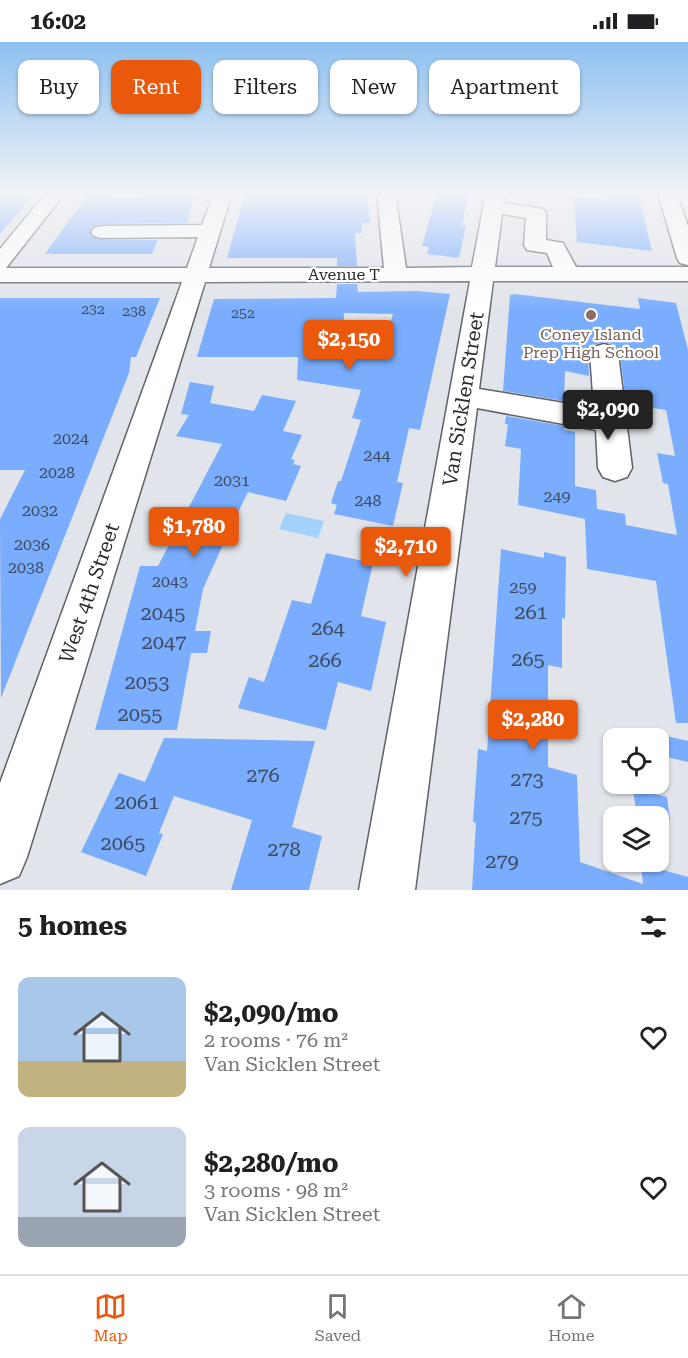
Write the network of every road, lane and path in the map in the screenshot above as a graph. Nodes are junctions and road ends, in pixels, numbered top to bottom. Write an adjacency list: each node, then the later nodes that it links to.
1 (24, 233): 8 (street)
2 (209, 233): 9 (street, West 4th Street)
3 (391, 233): 10 (street)
4 (489, 233): 11 (street, Van Sicklen Street)
5 (535, 233): 12 (street)
6 (680, 233): 7 (street)
7 (688, 258)
8 (0, 263)
9 (196, 274): 10 (street, Avenue T); 14 (street, Avenue T); 19 (street, West 4th Street)
10 (396, 274): 11 (street, Avenue T)
11 (482, 274): 12 (street, Avenue T); 16 (street, Van Sicklen Street)
12 (568, 274): 13 (street, Avenue T)
13 (688, 274)
14 (0, 275)
15 (604, 353): 17 (street)
16 (464, 396): 17 (street); 20 (street, Van Sicklen Street)
17 (610, 422): 18 (street)
18 (615, 468)
19 (0, 857)
20 (387, 890)

